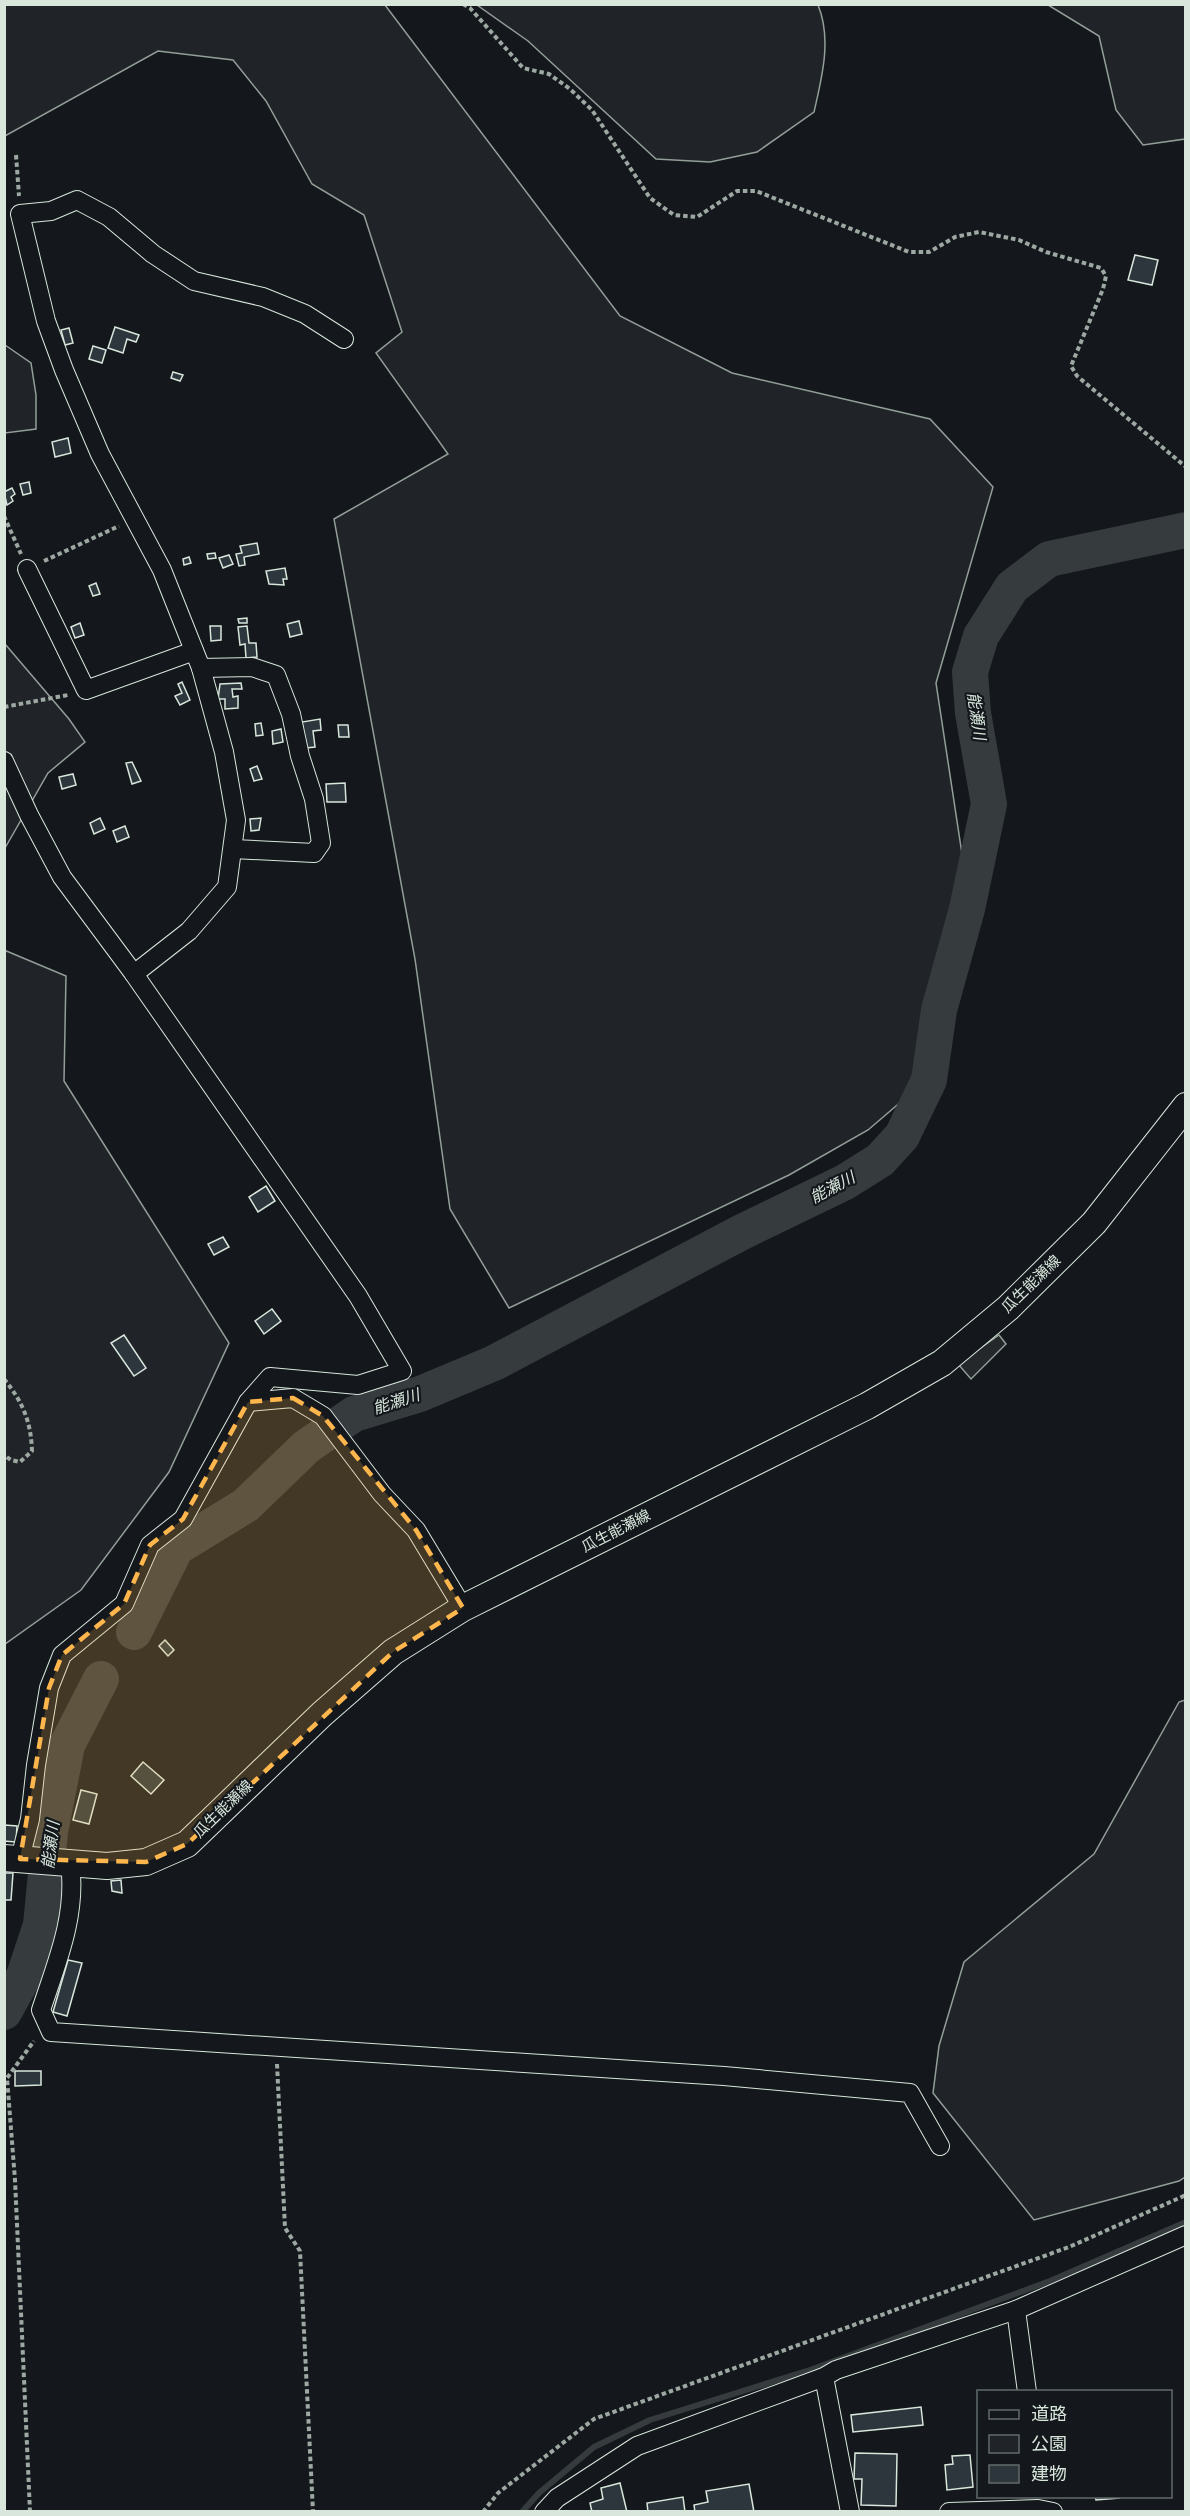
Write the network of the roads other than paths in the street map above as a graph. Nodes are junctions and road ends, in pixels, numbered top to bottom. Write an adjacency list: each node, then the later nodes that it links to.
1 (344, 339): 3 (street)
2 (27, 569): 3 (street)
3 (197, 660): 5 (street); 5 (street)
4 (4, 761): 6 (street)
5 (233, 849): 6 (street)
6 (134, 974): 8 (street)
7 (1185, 1106): 9 (main road, 瓜生能瀬線)
8 (248, 1402): 9 (street); 10 (street)
9 (463, 1608): 11 (main road, 瓜生能瀬線)
10 (12, 1859): 11 (main road, 瓜生能瀬線)
11 (70, 1863): 12 (street)
12 (940, 2146)
13 (1185, 2235): 14 (street)
14 (1016, 2310): 15 (street); 16 (street)
15 (824, 2377): 18 (street); 19 (street)
16 (1027, 2390)
17 (1043, 2506): 21 (street)
18 (544, 2511)
19 (850, 2511)
20 (949, 2511): 21 (street)
21 (970, 2511)

